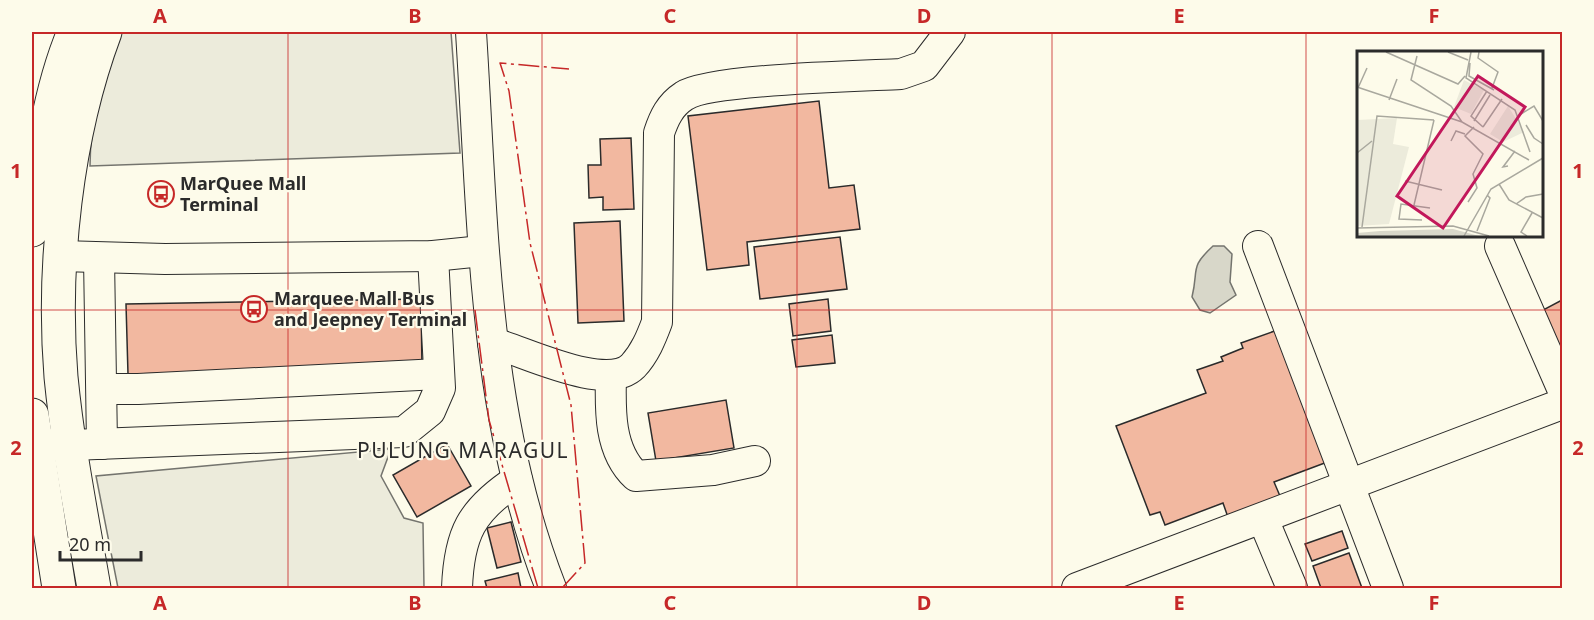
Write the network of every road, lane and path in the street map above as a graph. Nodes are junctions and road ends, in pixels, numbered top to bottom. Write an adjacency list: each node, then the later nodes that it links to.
1 (74, 32): 5 (main road)
2 (105, 32): 9 (main road)
3 (471, 32): 8 (street)
4 (950, 32): 14 (street)
5 (32, 230)
6 (1258, 246): 22 (street)
7 (1500, 246): 15 (street)
8 (482, 251): 10 (street); 12 (street)
9 (61, 256): 11 (street); 19 (main road)
10 (433, 256): 11 (street); 13 (street)
11 (99, 258): 16 (street)
12 (493, 343): 14 (street); 21 (street)
13 (439, 374): 16 (street); 19 (street)
14 (611, 375): 20 (street)
15 (1563, 387)
16 (103, 388): 19 (street)
17 (1563, 404): 22 (street)
18 (32, 424): 19 (street); 24 (main road)
19 (86, 445): 25 (main road)
20 (755, 461)
21 (517, 480): 26 (street); 27 (street)
22 (1350, 486): 23 (street); 30 (street)
23 (1263, 519): 28 (street); 29 (street)
24 (59, 588)
25 (94, 588)
26 (457, 588)
27 (550, 588)
28 (1077, 588)
29 (1292, 588)
30 (1388, 588)

